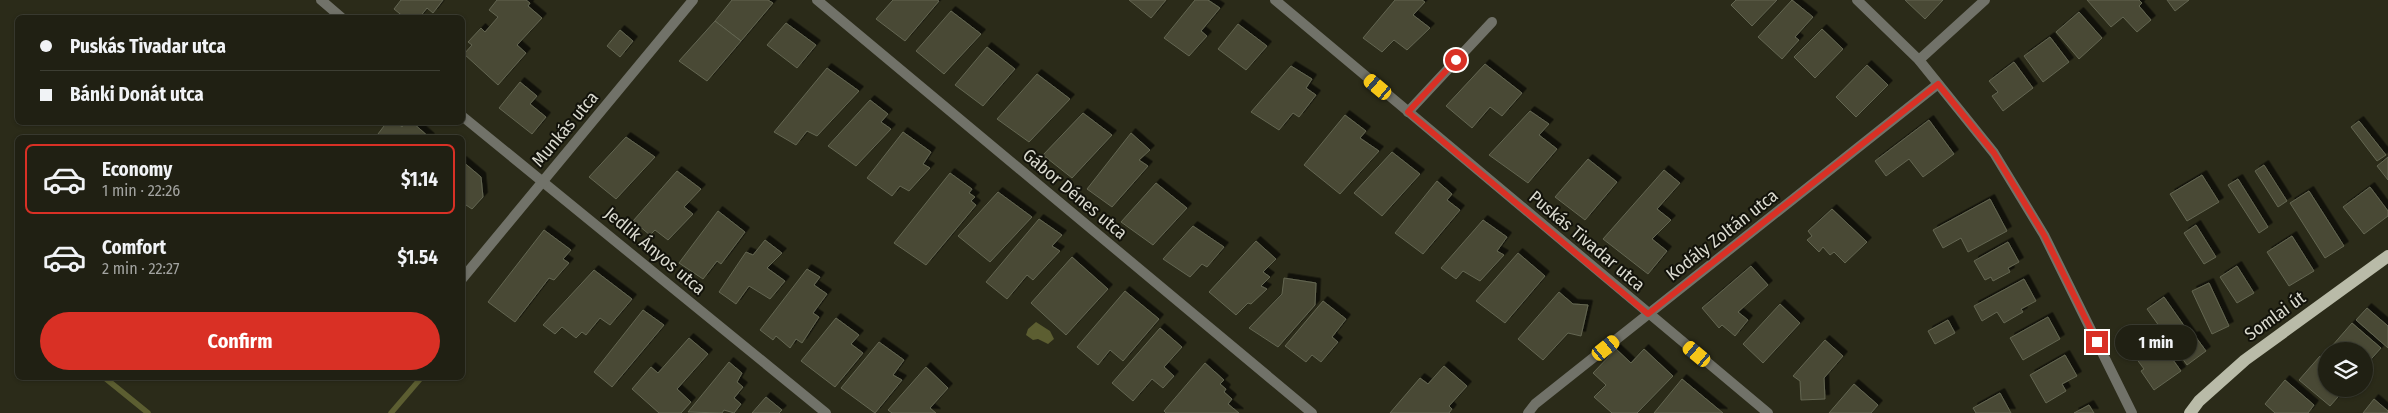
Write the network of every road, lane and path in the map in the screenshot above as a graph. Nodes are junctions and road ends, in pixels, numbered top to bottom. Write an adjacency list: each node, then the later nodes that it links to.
1 (321, 0): 7 (street)
2 (693, 0): 13 (street, Munkás utca)
3 (817, 0): 18 (street, Gábor Dénes utca)
4 (1275, 0): 11 (street, Puskás Tivadar utca)
5 (1857, 0): 9 (street)
6 (1985, 0): 9 (street)
7 (338, 15)
8 (1492, 22): 11 (street)
9 (1919, 60): 10 (street)
10 (1938, 84): 16 (street, Kodály Zoltán utca); 21 (street)
11 (1408, 112): 16 (street, Puskás Tivadar utca)
12 (465, 118): 13 (street, Jedlik Ányos utca)
13 (543, 180): 15 (street, Munkás utca); 17 (street, Jedlik Ányos utca)
14 (2388, 256): 22 (main road, Somlai út)
15 (465, 275)
16 (1648, 314): 19 (street, Kodály Zoltán utca); 20 (street, Puskás Tivadar utca)
17 (826, 413)
18 (1312, 413)
19 (1528, 413)
20 (1768, 413)
21 (2132, 413)
22 (2190, 413)

